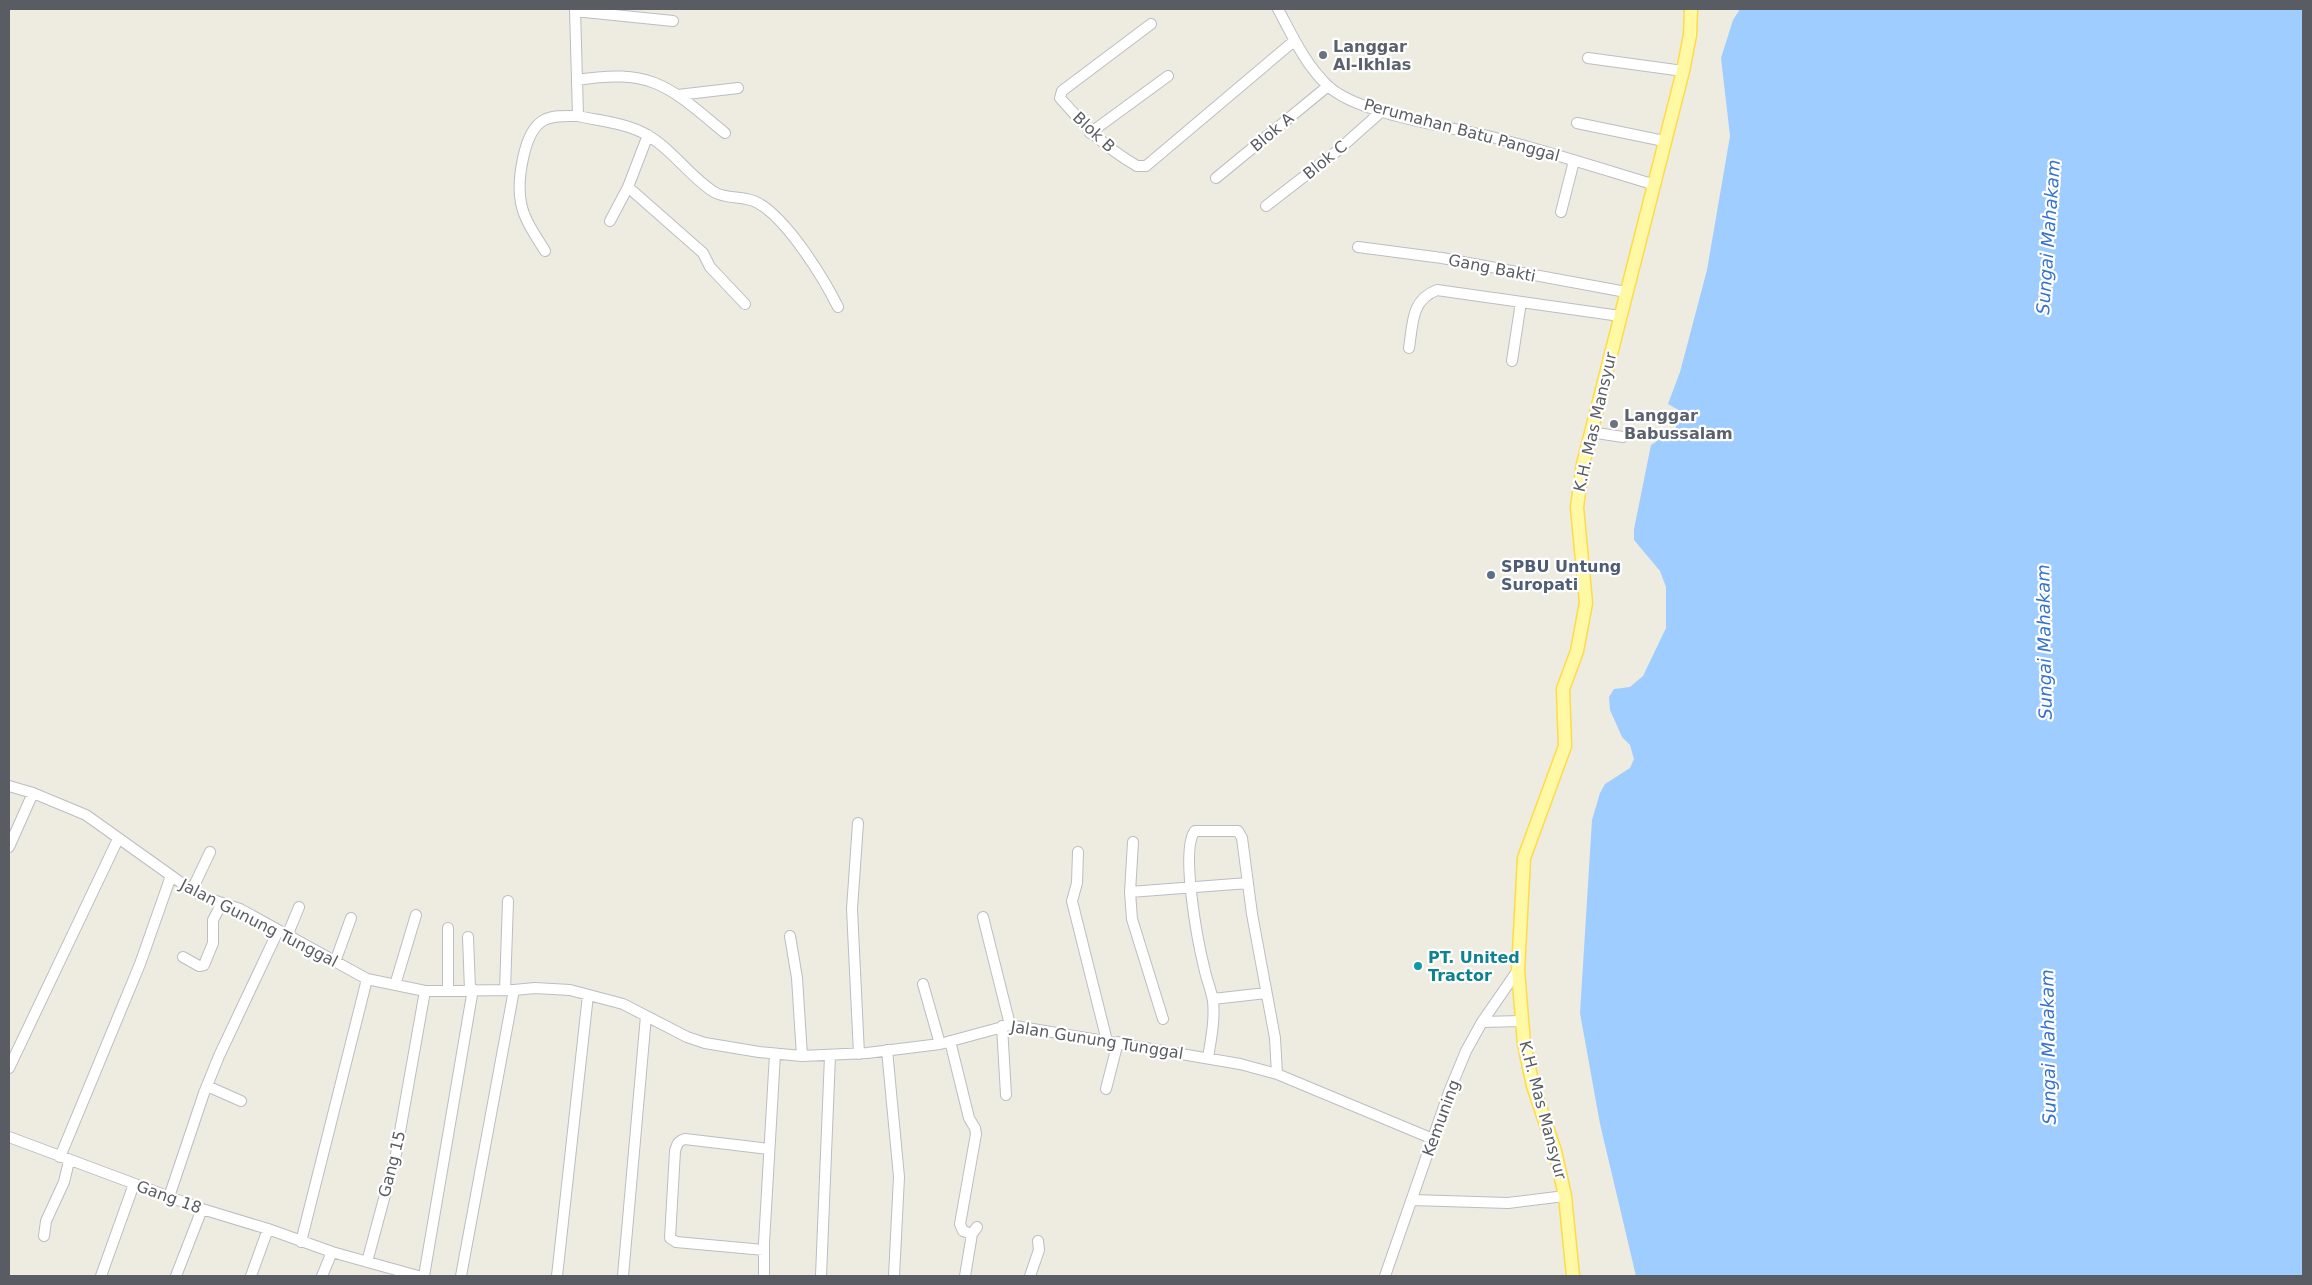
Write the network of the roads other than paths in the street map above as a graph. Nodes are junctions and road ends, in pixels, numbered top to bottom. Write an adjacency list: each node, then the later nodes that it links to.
1 (1278, 9): 6 (street, Perumahan Batu Panggal)
2 (1690, 9): 8 (main road, K.H. Mas Mansyur)
3 (575, 10): 4 (street); 10 (street)
4 (673, 21)
5 (1151, 24): 17 (street, Blok B)
6 (1294, 41): 11 (street, Perumahan Batu Panggal); 17 (street, Blok B)
7 (1588, 58): 8 (street)
8 (1682, 71): 20 (main road, K.H. Mas Mansyur)
9 (1168, 76): 17 (street)
10 (577, 80): 13 (street); 15 (street)
11 (1328, 86): 14 (street, Perumahan Batu Panggal); 22 (street, Blok A)
12 (738, 88): 13 (street)
13 (678, 95): 18 (street)
14 (1382, 111): 21 (street, Perumahan Batu Panggal); 25 (street, Blok C)
15 (578, 116): 19 (street); 29 (street)
16 (1577, 123): 20 (street)
17 (1090, 133)
18 (725, 134)
19 (648, 135): 24 (street); 33 (street)
20 (1664, 141): 23 (main road, K.H. Mas Mansyur)
21 (1574, 161): 23 (street, Perumahan Batu Panggal); 26 (street)
22 (1216, 178)
23 (1652, 184): 30 (main road, K.H. Mas Mansyur)
24 (628, 188): 27 (street); 32 (street)
25 (1266, 206)
26 (1561, 212)
27 (610, 221)
28 (1358, 247): 30 (street, Gang Bakti)
29 (545, 251)
30 (1626, 292): 34 (main road, K.H. Mas Mansyur)
31 (1521, 302): 34 (street); 35 (street); 36 (street)
32 (746, 304)
33 (838, 307)
34 (1620, 316): 37 (main road, K.H. Mas Mansyur)
35 (1409, 348)
36 (1512, 361)
37 (1590, 432): 38 (street); 64 (main road, K.H. Mas Mansyur)
38 (1623, 437)
39 (9, 786): 40 (street, Jalan Gunung Tunggal)
40 (33, 793): 42 (street, Jalan Gunung Tunggal); 44 (street)
41 (858, 823): 85 (street)
42 (118, 839): 47 (street, Jalan Gunung Tunggal); 89 (street)
43 (1133, 842): 51 (street)
44 (9, 847)
45 (210, 852): 50 (street)
46 (1078, 852): 80 (street)
47 (171, 876): 50 (street, Jalan Gunung Tunggal); 98 (street)
48 (1248, 883): 49 (street); 49 (street); 72 (street)
49 (1191, 888): 51 (street); 74 (street)
50 (192, 890): 52 (street, Jalan Gunung Tunggal)
51 (1130, 892): 76 (street)
52 (222, 902): 59 (street, Jalan Gunung Tunggal); 62 (street)
53 (508, 902): 70 (street)
54 (299, 907): 59 (street)
55 (416, 915): 67 (street)
56 (983, 917): 79 (street)
57 (351, 918): 63 (street)
58 (448, 928): 68 (street)
59 (282, 933): 63 (street, Jalan Gunung Tunggal); 91 (street)
60 (790, 936): 86 (street)
61 (468, 937): 69 (street)
62 (183, 957)
63 (334, 962): 65 (street, Jalan Gunung Tunggal)
64 (1518, 970): 77 (main road, K.H. Mas Mansyur); 78 (street, Kemuning)
65 (367, 979): 67 (street, Jalan Gunung Tunggal); 107 (street)
66 (923, 984): 82 (street)
67 (395, 985): 71 (street, Jalan Gunung Tunggal)
68 (448, 990): 69 (street, Jalan Gunung Tunggal); 71 (street, Jalan Gunung Tunggal)
69 (471, 990): 70 (street, Jalan Gunung Tunggal); 117 (street)
70 (510, 990): 73 (street, Jalan Gunung Tunggal); 118 (street)
71 (426, 991): 110 (street, Gang 15)
72 (1266, 993): 74 (street); 90 (street)
73 (588, 995): 75 (street, Jalan Gunung Tunggal); 119 (street)
74 (1213, 999): 88 (street)
75 (646, 1016): 84 (street, Jalan Gunung Tunggal); 120 (street)
76 (1163, 1019)
77 (1522, 1020): 78 (street); 100 (main road, K.H. Mas Mansyur)
78 (1482, 1022): 96 (street, Kemuning)
79 (1006, 1025): 80 (street, Jalan Gunung Tunggal); 82 (street, Jalan Gunung Tunggal); 93 (street)
80 (1107, 1040): 81 (street, Jalan Gunung Tunggal)
81 (1118, 1042): 88 (street, Jalan Gunung Tunggal); 92 (street)
82 (945, 1043): 83 (street, Jalan Gunung Tunggal); 124 (street)
83 (887, 1050): 85 (street, Jalan Gunung Tunggal); 123 (street)
84 (775, 1054): 86 (street, Jalan Gunung Tunggal); 97 (street)
85 (859, 1054): 87 (street, Jalan Gunung Tunggal)
86 (802, 1056): 87 (street, Jalan Gunung Tunggal)
87 (830, 1056): 122 (street)
88 (1208, 1058): 90 (street, Jalan Gunung Tunggal)
89 (9, 1068)
90 (1277, 1074): 96 (street, Jalan Gunung Tunggal)
91 (207, 1086): 94 (street); 101 (street)
92 (1106, 1089)
93 (1006, 1095)
94 (241, 1101)
95 (9, 1137): 98 (street, Gang 18)
96 (1433, 1139): 102 (street, Kemuning)
97 (769, 1150): 108 (street); 108 (street)
98 (65, 1159): 99 (street, Gang 18); 105 (street)
99 (134, 1184): 101 (street, Gang 18); 112 (street)
100 (1565, 1196): 102 (street); 127 (main road, K.H. Mas Mansyur)
101 (169, 1197): 103 (street, Gang 18)
102 (1412, 1200): 126 (street, Kemuning)
103 (202, 1209): 104 (street, Gang 18); 113 (street)
104 (268, 1229): 107 (street, Gang 18); 114 (street)
105 (44, 1236)
106 (1038, 1241): 125 (street)
107 (301, 1242): 109 (street, Gang 18)
108 (764, 1250): 121 (street)
109 (332, 1252): 110 (street, Gang 18); 115 (street)
110 (367, 1262): 111 (street, Gang 18)
111 (401, 1274): 116 (street, Gang 18)
112 (100, 1276)
113 (176, 1276)
114 (251, 1276)
115 (322, 1276)
116 (418, 1276)
117 (424, 1276)
118 (461, 1276)
119 (558, 1276)
120 (623, 1276)
121 (764, 1276)
122 (821, 1276)
123 (894, 1276)
124 (965, 1276)
125 (1030, 1276)
126 (1384, 1276)
127 (1573, 1276)

